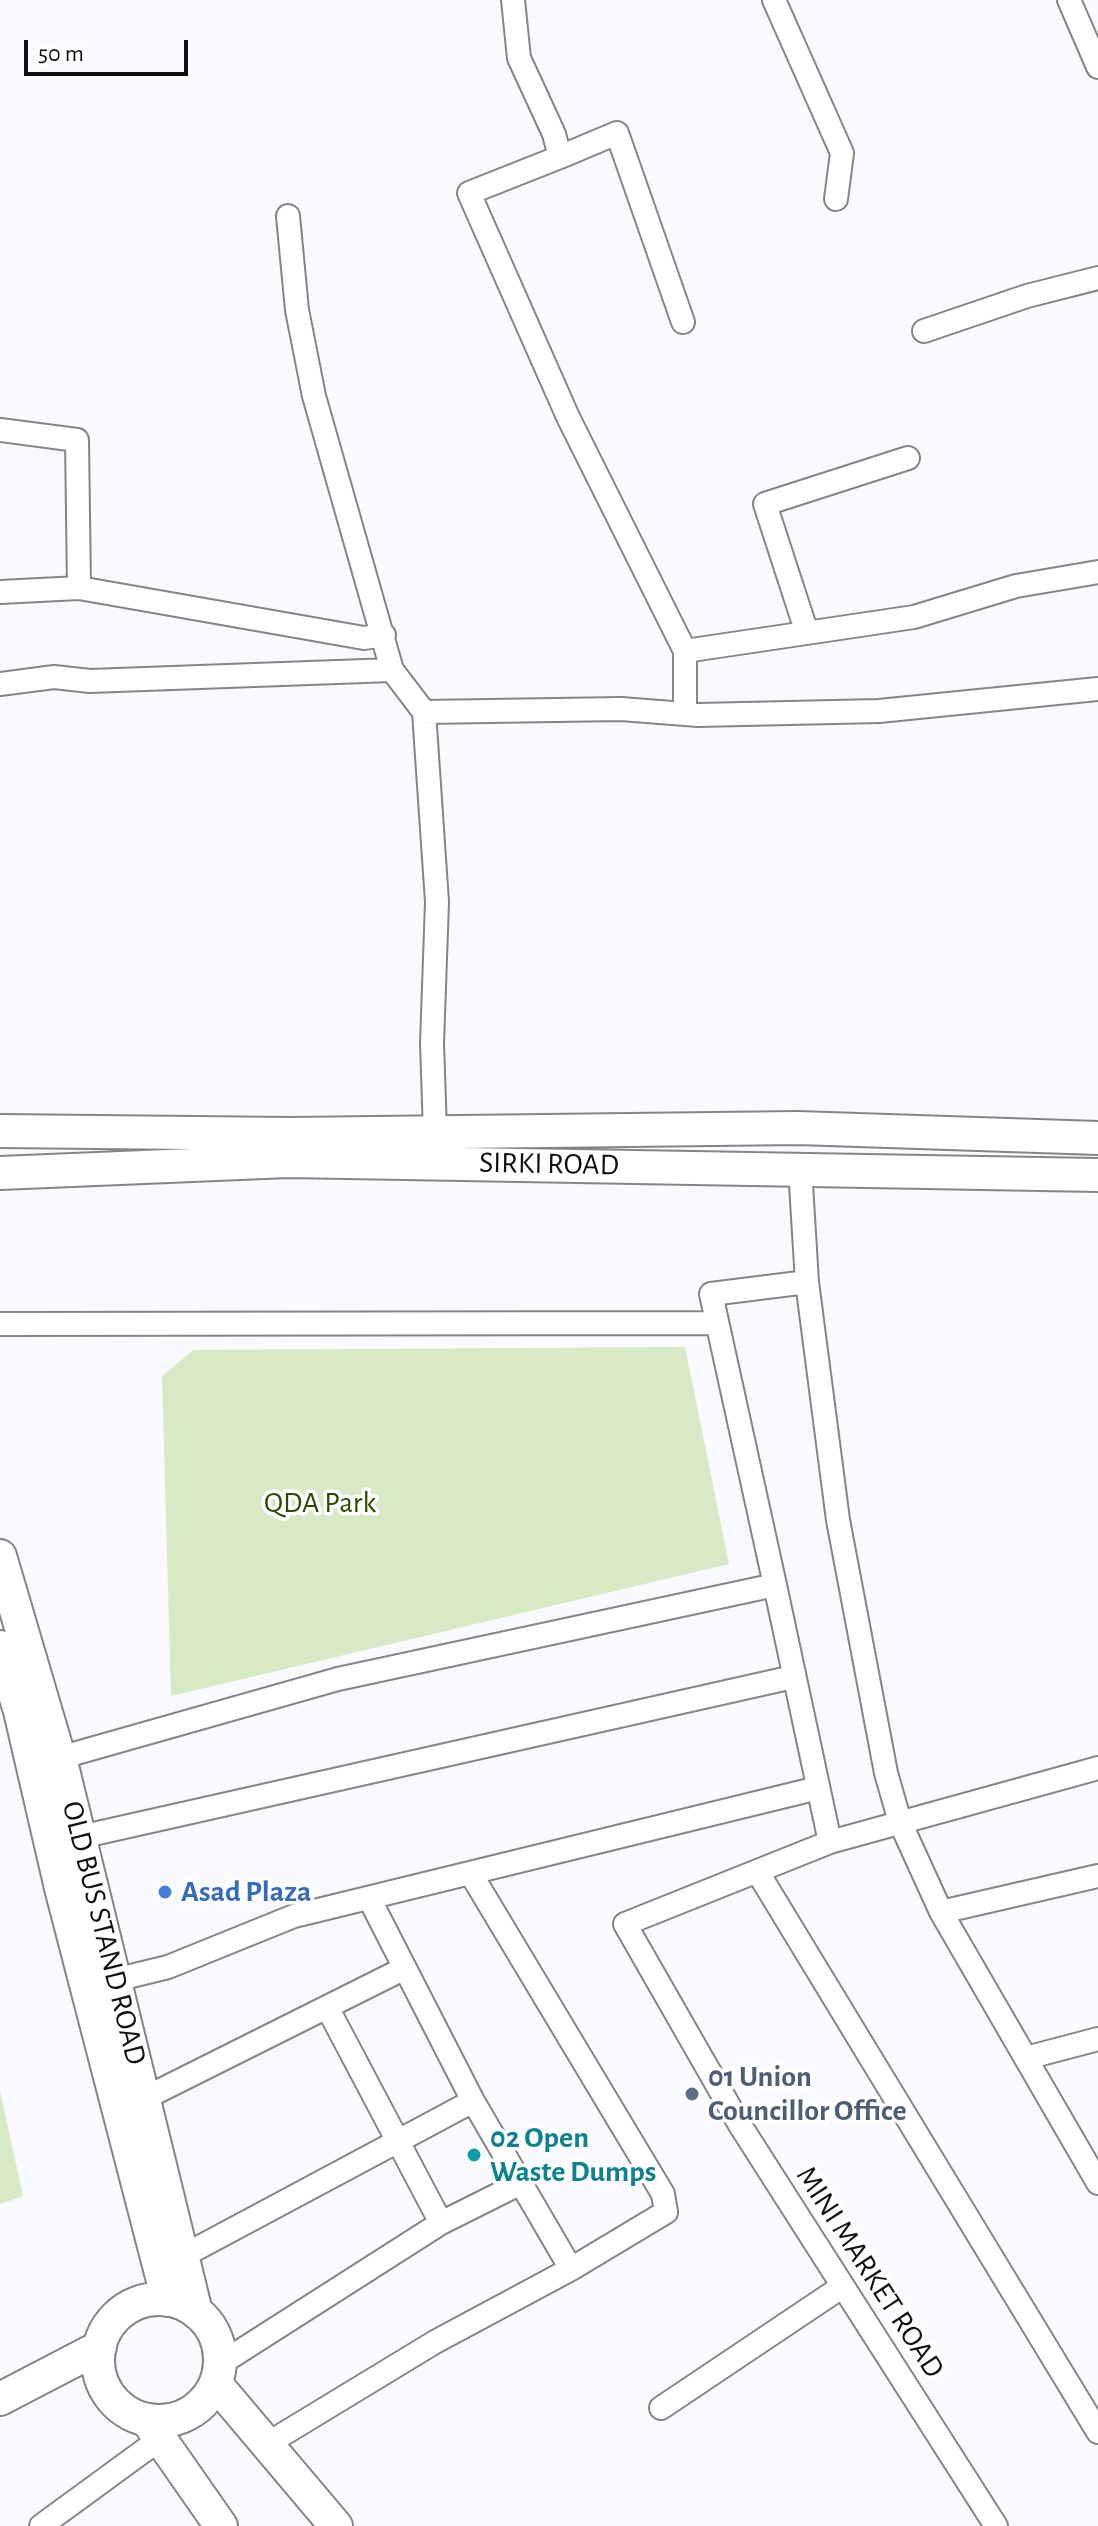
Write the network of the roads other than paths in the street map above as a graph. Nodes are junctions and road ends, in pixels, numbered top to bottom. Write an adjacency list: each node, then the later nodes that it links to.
1 (513, 0): 5 (street)
2 (774, 0): 6 (street)
3 (1069, 0): 4 (street)
4 (1098, 67)
5 (560, 157): 9 (street); 18 (street)
6 (836, 199)
7 (288, 216): 17 (street)
8 (1098, 278): 10 (street)
9 (683, 322)
10 (924, 331)
11 (0, 430): 14 (street)
12 (908, 458): 16 (street)
13 (1098, 572): 16 (street)
14 (79, 588): 15 (street); 17 (street)
15 (0, 592)
16 (807, 633): 18 (street)
17 (384, 635): 19 (street)
18 (685, 651): 23 (street)
19 (392, 670): 20 (street); 22 (street)
20 (0, 684)
21 (1098, 689): 23 (street)
22 (424, 712): 23 (street); 25 (street)
23 (685, 714)
24 (0, 1131): 25 (main road, SIRKI ROAD)
25 (435, 1132): 26 (main road, SIRKI ROAD)
26 (1098, 1138)
27 (800, 1168): 28 (main road, SIRKI ROAD); 29 (main road, SIRKI ROAD); 30 (street)
28 (0, 1173)
29 (1098, 1175)
30 (807, 1282): 31 (street); 40 (street)
31 (715, 1323): 32 (street); 34 (street)
32 (0, 1324)
33 (0, 1556): 37 (main road, OLD BUS STAND ROAD)
34 (775, 1585): 36 (street); 37 (street)
35 (0, 1647): 62 (main road, OLD BUS STAND ROAD)
36 (793, 1677): 39 (street); 41 (street)
37 (59, 1758): 41 (main road, OLD BUS STAND ROAD)
38 (1098, 1768): 40 (street)
39 (818, 1788): 42 (street); 44 (street)
40 (900, 1822): 42 (street); 47 (street)
41 (80, 1837): 49 (main road, OLD BUS STAND ROAD)
42 (830, 1842): 43 (street)
43 (757, 1871): 61 (street, MINI MARKET ROAD); 68 (street)
44 (471, 1874): 46 (street); 60 (street)
45 (1098, 1876): 47 (street)
46 (369, 1898): 48 (street); 49 (street)
47 (941, 1912): 52 (street)
48 (405, 1968): 50 (street); 54 (street)
49 (115, 1980): 53 (main road, OLD BUS STAND ROAD)
50 (327, 2007): 53 (street); 55 (street)
51 (1098, 2039): 52 (street)
52 (1026, 2058): 57 (street)
53 (145, 2098): 59 (main road, OLD BUS STAND ROAD)
54 (473, 2101): 55 (street); 56 (street)
55 (398, 2142): 58 (street); 59 (street)
56 (523, 2182): 58 (street); 60 (street)
57 (1098, 2183)
58 (441, 2223): 64 (street)
59 (183, 2256): 62 (main road, OLD BUS STAND ROAD)
60 (571, 2269): 69 (street)
61 (843, 2286): 66 (street); 73 (street, MINI MARKET ROAD)
62 (182, 2306): 63 (main road); 64 (main road)
63 (100, 2347): 65 (main road); 67 (main road)
64 (218, 2374): 67 (main road); 69 (main road)
65 (0, 2399)
66 (661, 2408)
67 (154, 2430): 70 (street); 71 (main road)
68 (1098, 2432)
69 (267, 2444): 72 (main road)
70 (41, 2526)
71 (221, 2526)
72 (336, 2526)
73 (996, 2526)

